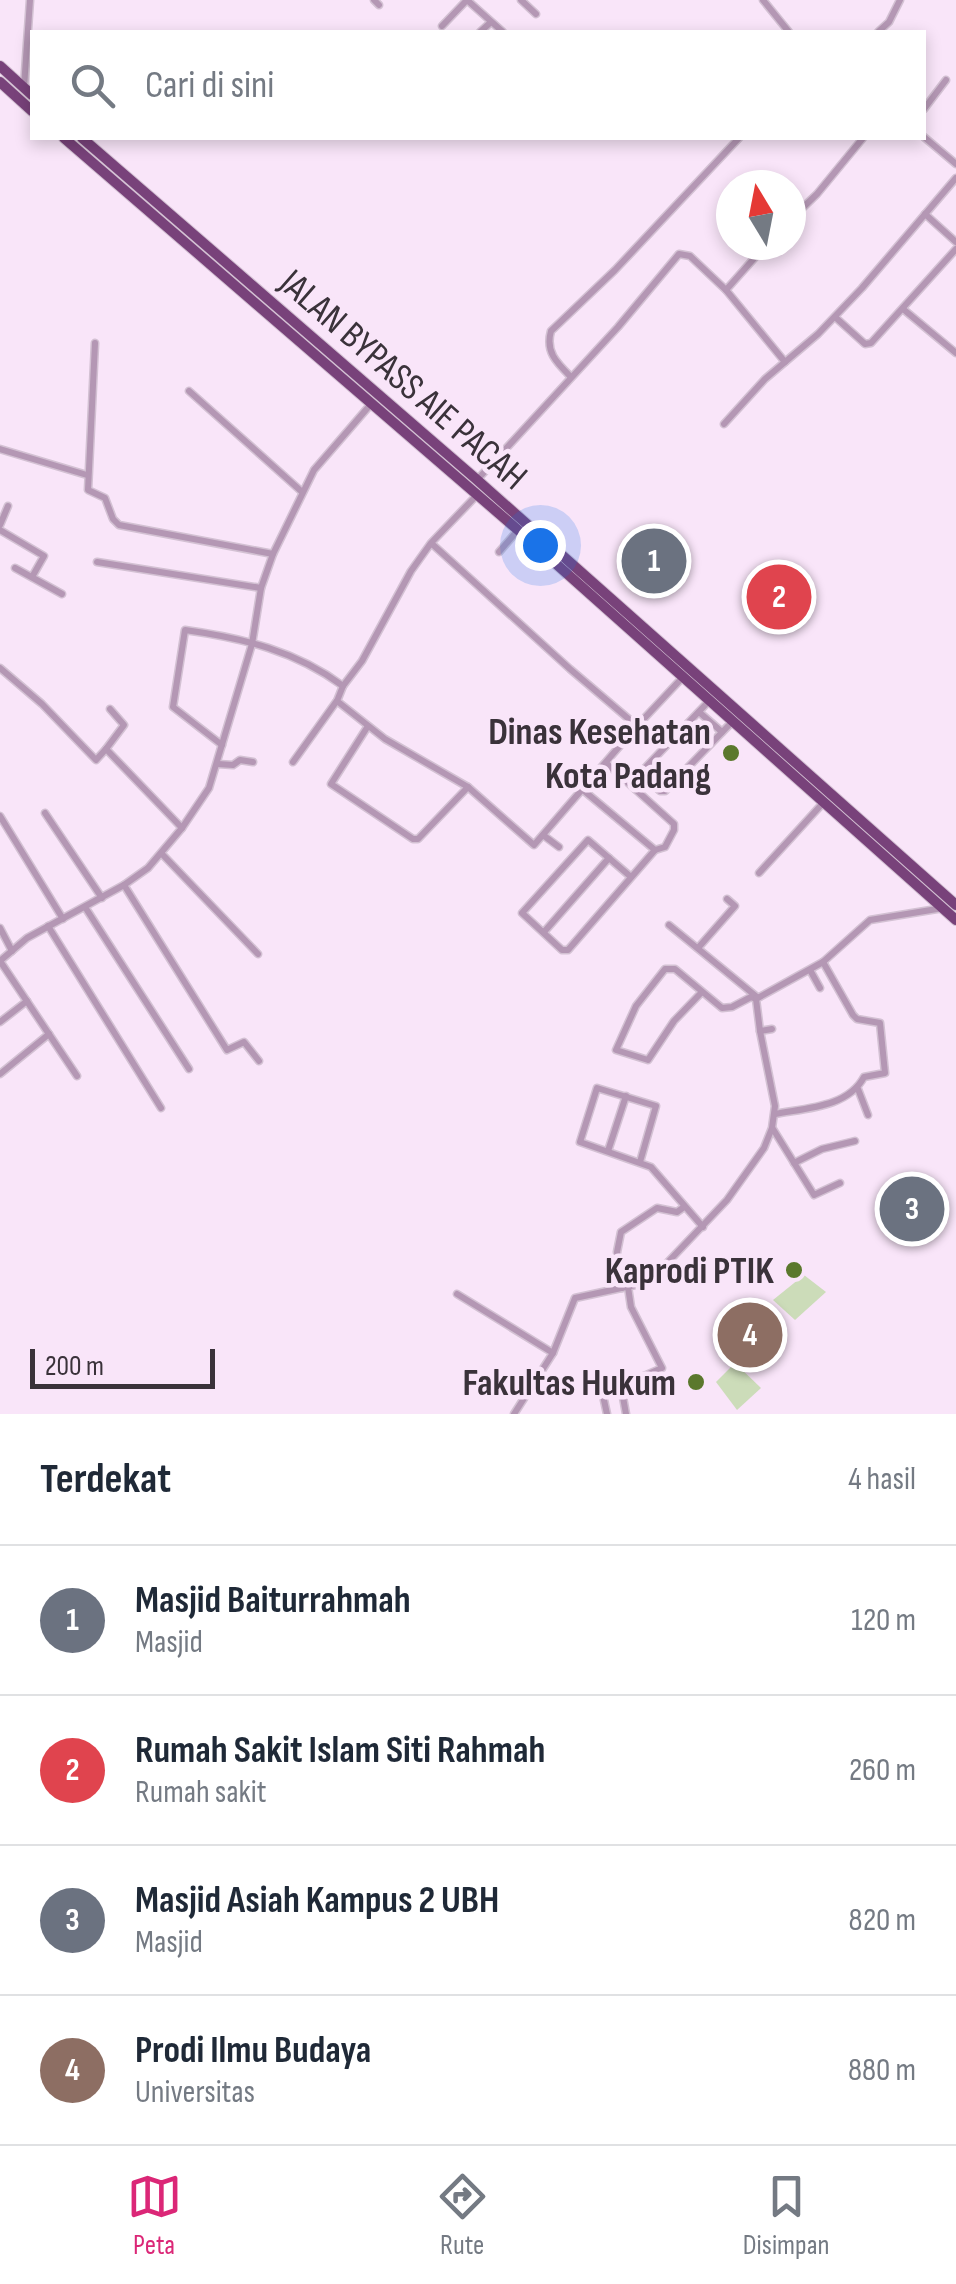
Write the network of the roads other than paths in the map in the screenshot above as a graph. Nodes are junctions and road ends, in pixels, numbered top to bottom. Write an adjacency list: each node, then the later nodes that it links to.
1 (30, 0): 16 (street)
2 (467, 0): 7 (street); 8 (street)
3 (521, 0): 6 (street)
4 (762, 0): 11 (street)
5 (900, 0): 12 (street)
6 (536, 14)
7 (491, 22): 9 (street); 10 (street)
8 (442, 26)
9 (482, 30)
10 (501, 30)
11 (787, 30)
12 (880, 30)
13 (0, 66): 16 (highway)
14 (946, 80): 17 (street)
15 (0, 82): 18 (highway)
16 (28, 91)
17 (926, 107)
18 (30, 109)
19 (926, 139): 24 (street)
20 (67, 140): 26 (highway)
21 (84, 140): 26 (highway, JALAN BYPASS AIE PACAH)
22 (736, 140): 37 (street)
23 (861, 140): 27 (street)
24 (956, 164)
25 (956, 178): 28 (street)
26 (128, 186): 39 (highway); 43 (highway, JALAN BYPASS AIE PACAH)
27 (806, 205)
28 (924, 214): 29 (street); 33 (street)
29 (956, 245): 32 (street)
30 (753, 260): 31 (street)
31 (726, 290): 36 (street); 37 (street)
32 (903, 308): 33 (street); 35 (street)
33 (835, 317): 36 (street)
34 (94, 343): 42 (street)
35 (956, 353)
36 (785, 362): 40 (street)
37 (570, 377): 43 (street)
38 (189, 391): 44 (street)
39 (372, 403): 44 (street); 45 (highway)
40 (724, 424)
41 (0, 449): 42 (street)
42 (86, 474): 52 (street)
43 (477, 480): 50 (highway, JALAN BYPASS AIE PACAH)
44 (301, 491): 52 (street)
45 (477, 495): 48 (highway); 49 (street)
46 (4, 511): 47 (street)
47 (0, 528): 55 (street)
48 (518, 530): 50 (highway); 51 (street)
49 (431, 543): 61 (street); 68 (street)
50 (545, 548): 60 (highway); 87 (highway, JALAN BYPASS AIE PACAH)
51 (499, 552)
52 (273, 554): 56 (street)
53 (97, 562): 56 (street)
54 (15, 568): 55 (street)
55 (32, 577): 57 (street)
56 (261, 588): 58 (street)
57 (62, 594)
58 (252, 644): 61 (street); 70 (street); 70 (street)
59 (0, 668): 71 (street)
60 (683, 677): 62 (highway); 68 (street)
61 (343, 686): 63 (street)
62 (710, 700): 65 (street); 66 (highway)
63 (336, 701): 67 (street); 73 (street)
64 (110, 710): 71 (street)
65 (699, 712): 69 (street); 69 (street)
66 (733, 721): 69 (street); 78 (highway)
67 (368, 726): 76 (street); 76 (street)
68 (638, 726): 75 (street)
69 (722, 732)
70 (222, 744): 74 (street)
71 (106, 749): 81 (street)
72 (252, 762): 74 (street)
73 (293, 762)
74 (218, 764): 81 (street)
75 (606, 764): 77 (street); 84 (street)
76 (468, 787): 82 (street)
77 (584, 790): 82 (street); 84 (street)
78 (824, 802): 87 (highway); 88 (street)
79 (45, 813): 91 (street)
80 (0, 816): 95 (street)
81 (182, 828): 85 (street)
82 (543, 835): 83 (street)
83 (559, 846)
84 (654, 850): 89 (street)
85 (162, 854): 90 (street); 103 (street)
86 (609, 858): 89 (street); 100 (street); 100 (street)
87 (899, 861): 93 (highway)
88 (759, 873)
89 (631, 877): 100 (street)
90 (124, 885): 91 (street); 114 (street)
91 (102, 898): 94 (street)
92 (727, 899): 101 (street)
93 (950, 906): 96 (highway); 104 (street)
94 (85, 907): 95 (street); 115 (street)
95 (64, 918): 97 (street)
96 (956, 920)
97 (48, 926): 102 (street); 120 (street)
98 (669, 926): 101 (street)
99 (0, 928): 102 (street)
100 (544, 932)
101 (698, 948): 108 (street)
102 (12, 951): 109 (street)
103 (258, 954)
104 (823, 962): 105 (street); 118 (street)
105 (810, 970): 106 (street); 108 (street)
106 (820, 988)
107 (702, 993): 107 (street); 108 (street)
108 (758, 998): 112 (street)
109 (26, 1001): 110 (street); 113 (street)
110 (0, 1022)
111 (772, 1029): 112 (street)
112 (760, 1031): 121 (street)
113 (49, 1034): 116 (street); 117 (street)
114 (259, 1060)
115 (189, 1069)
116 (0, 1074)
117 (77, 1076)
118 (858, 1089): 121 (street); 122 (street)
119 (626, 1096): 125 (street); 125 (street); 126 (street)
120 (161, 1108)
121 (774, 1114): 123 (street)
122 (868, 1116)
123 (772, 1128): 127 (street); 130 (street)
124 (855, 1141): 127 (street)
125 (608, 1151): 126 (street)
126 (640, 1162): 129 (street)
127 (794, 1164): 128 (street)
128 (840, 1183)
129 (684, 1207): 130 (street); 131 (street)
130 (703, 1227): 131 (street)
131 (625, 1287): 133 (street); 134 (street)
132 (457, 1294): 133 (street)
133 (553, 1353): 135 (street)
134 (621, 1386): 136 (street); 137 (street)
135 (514, 1414)
136 (607, 1414)
137 (626, 1414)

